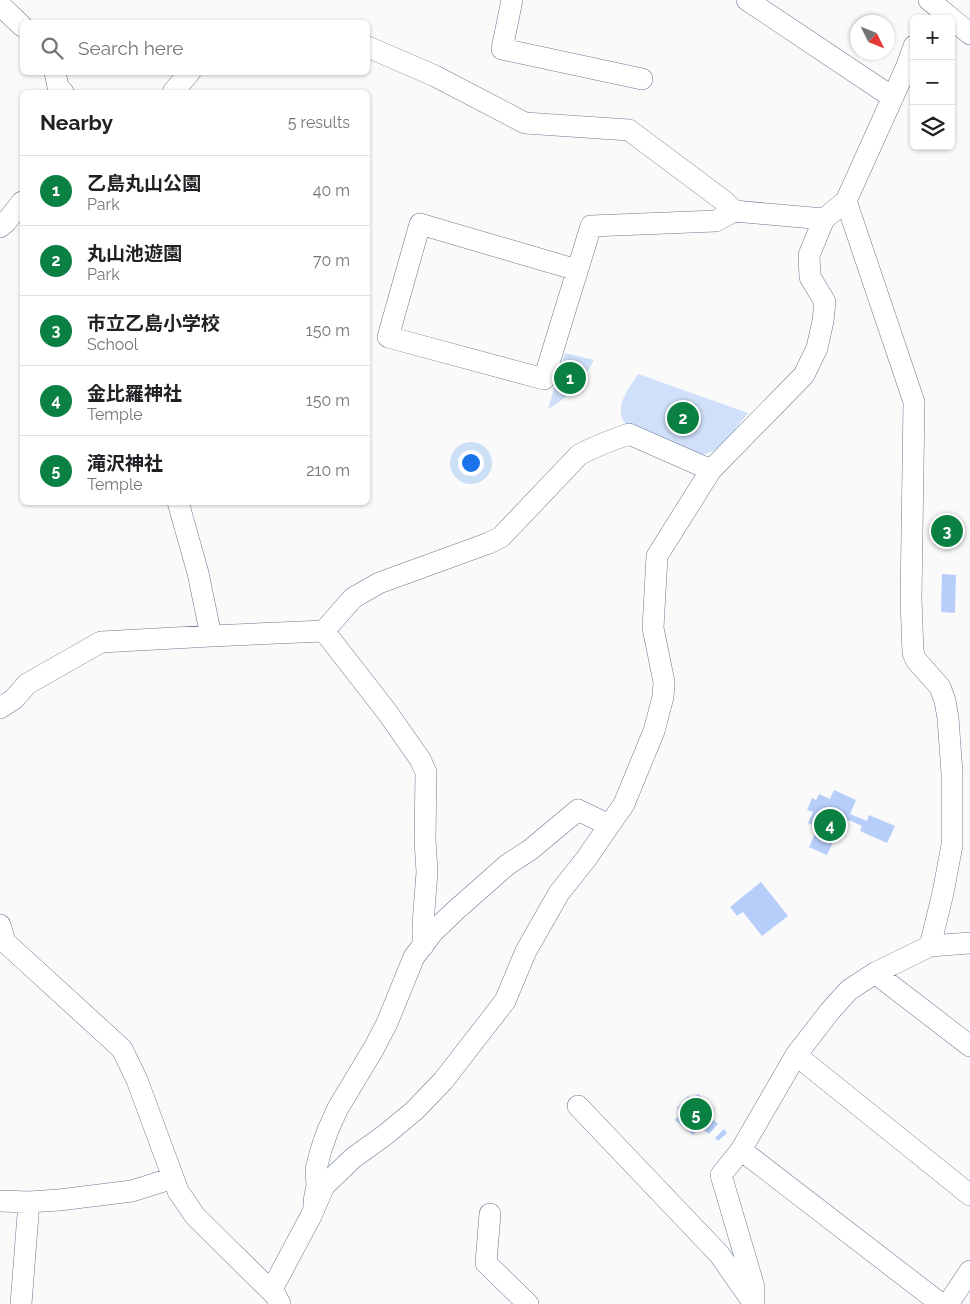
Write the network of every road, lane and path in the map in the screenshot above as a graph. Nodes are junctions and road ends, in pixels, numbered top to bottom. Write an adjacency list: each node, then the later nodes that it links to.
1 (512, 0): 11 (street)
2 (747, 0): 14 (street)
3 (0, 5): 5 (street)
4 (929, 7): 6 (street)
5 (20, 24)
6 (970, 34)
7 (370, 48): 17 (street)
8 (910, 57): 14 (street)
9 (56, 75): 12 (street)
10 (187, 75): 13 (street)
11 (642, 79)
12 (61, 90)
13 (175, 90)
14 (892, 96): 15 (street)
15 (846, 201): 18 (street); 30 (street)
16 (20, 204): 19 (street)
17 (734, 211): 18 (street); 20 (street)
18 (824, 219): 21 (street)
19 (0, 227)
20 (577, 270): 20 (street)
21 (711, 470): 23 (street); 26 (street)
22 (179, 505): 24 (street)
23 (324, 631): 24 (street); 29 (street)
24 (210, 636): 25 (street)
25 (0, 708)
26 (609, 825): 29 (street); 41 (street)
27 (0, 925): 36 (street)
28 (970, 943): 30 (street)
29 (422, 946): 41 (street)
30 (930, 946): 31 (street)
31 (875, 973): 32 (street); 33 (street)
32 (970, 1046)
33 (796, 1055): 35 (street); 37 (street)
34 (578, 1106): 45 (street)
35 (741, 1150): 45 (street); 47 (street)
36 (173, 1178): 39 (street); 43 (street)
37 (970, 1194)
38 (0, 1201): 39 (street)
39 (29, 1202): 46 (street)
40 (490, 1214): 44 (street)
41 (311, 1216): 43 (street)
42 (970, 1271): 48 (street)
43 (276, 1298)
44 (526, 1303)
45 (754, 1303)
46 (21, 1304)
47 (941, 1304)
48 (948, 1304)

